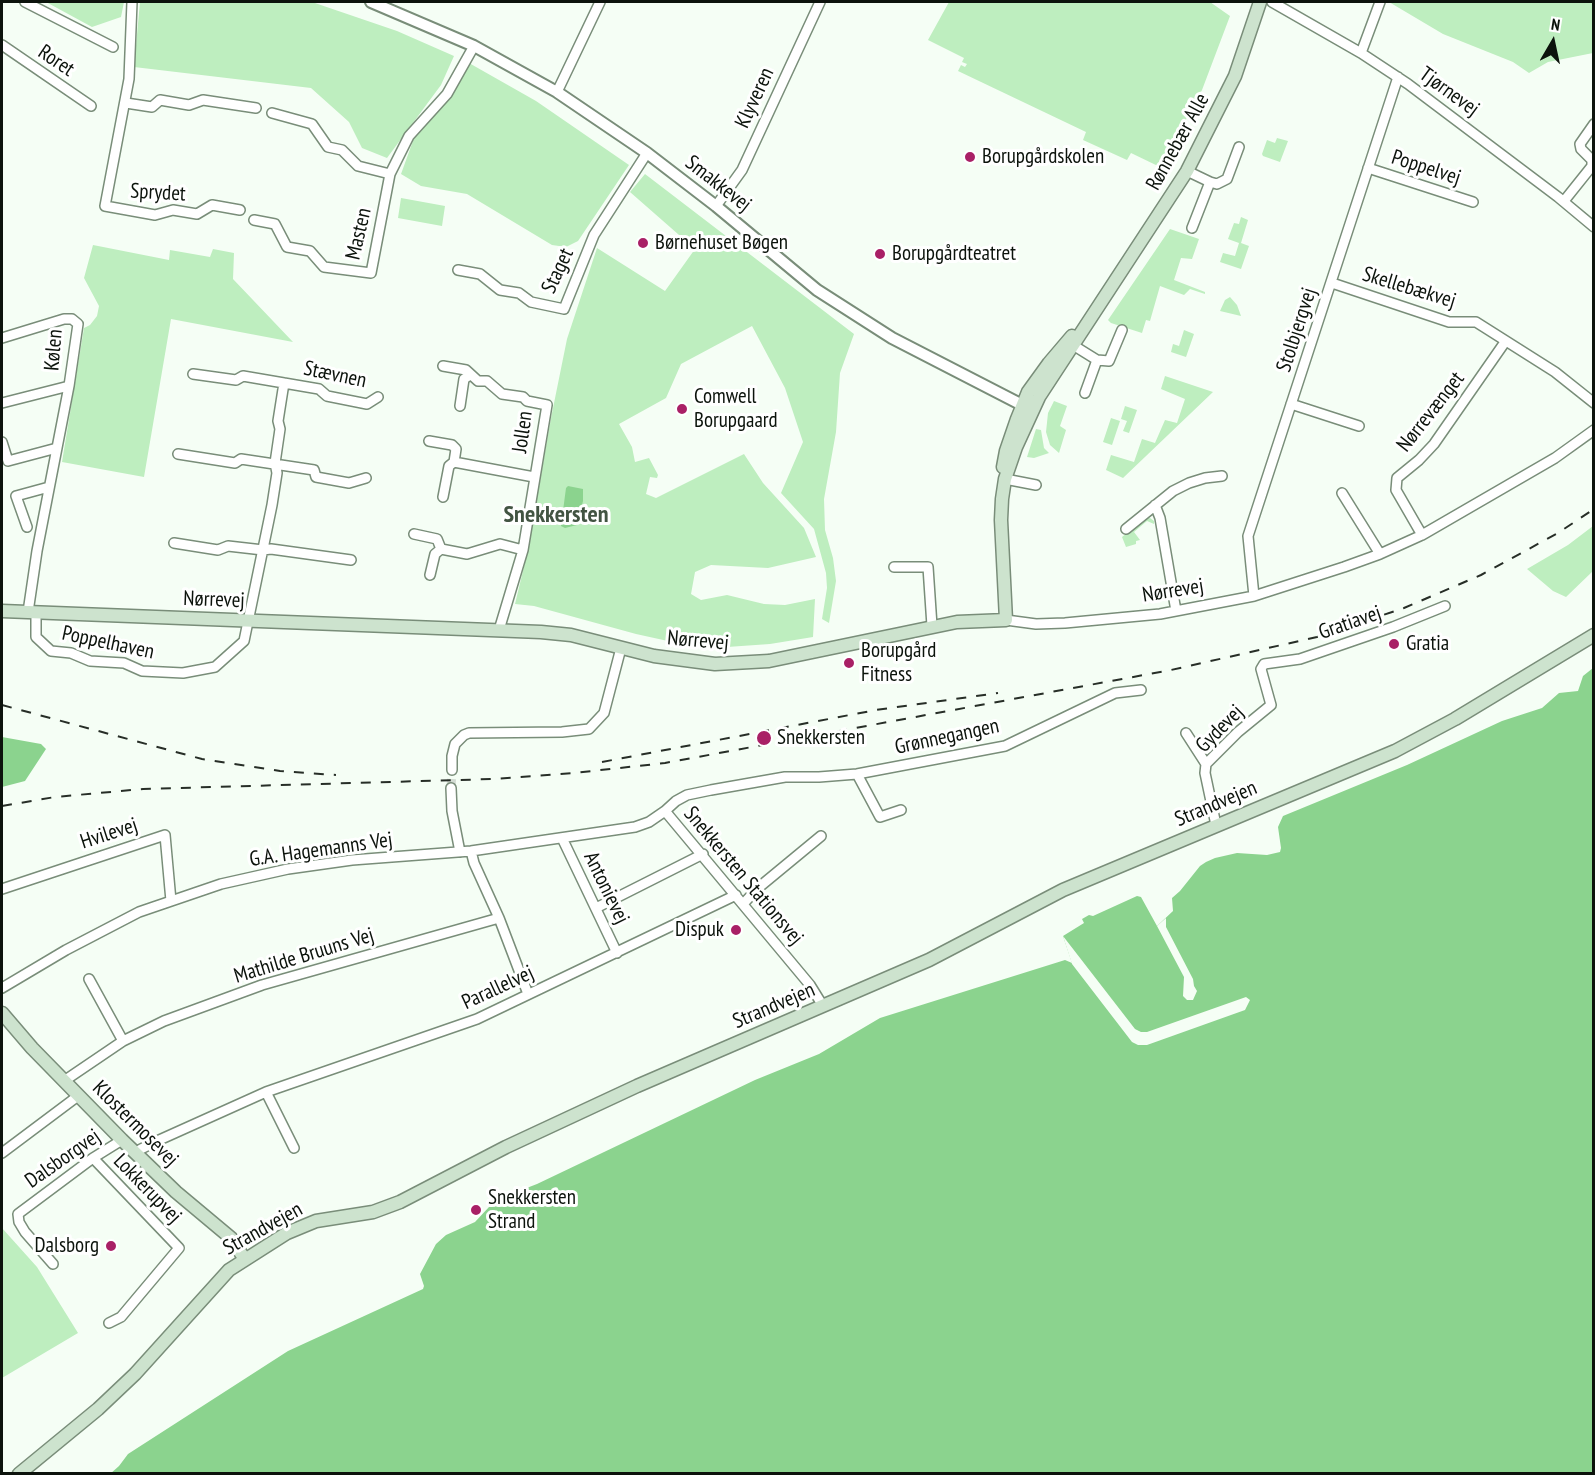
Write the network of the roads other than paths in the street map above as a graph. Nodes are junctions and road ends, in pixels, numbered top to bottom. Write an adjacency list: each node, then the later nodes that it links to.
1 (25, 2): 11 (street, Roret)
2 (132, 2): 15 (street, Sprydet)
3 (375, 2): 10 (street, Smakkevej)
4 (600, 2): 14 (street)
5 (820, 2): 28 (street, Klyveren)
6 (1260, 2): 23 (main road, Rønnebær Alle)
7 (1272, 2): 12 (street, Tjørnevej)
8 (1380, 2): 12 (street)
9 (2, 45): 16 (street, Roret)
10 (474, 46): 14 (street, Smakkevej); 24 (street, Masten)
11 (113, 47)
12 (1361, 53): 13 (street, Tjørnevej)
13 (1398, 77): 22 (street, Stolbjergvej); 26 (street, Tjørnevej)
14 (557, 92): 21 (street, Smakkevej)
15 (126, 103): 17 (street); 29 (street, Sprydet)
16 (91, 106)
17 (256, 108)
18 (272, 113): 24 (street)
19 (1593, 124): 26 (street)
20 (1239, 147): 25 (street)
21 (647, 153): 28 (street, Smakkevej); 33 (street, Staget)
22 (1368, 168): 27 (street, Poppelvej); 34 (street, Stolbjergvej)
23 (1187, 171): 25 (street); 38 (main road, Rønnebær Alle)
24 (390, 174): 30 (street, Masten)
25 (1210, 182): 32 (street)
26 (1564, 201): 31 (street, Tjørnevej)
27 (1473, 202)
28 (716, 206): 51 (street, Smakkevej)
29 (240, 210)
30 (254, 220)
31 (1593, 227)
32 (1192, 228)
33 (458, 270)
34 (1332, 283): 37 (street, Skellebækvej); 48 (street, Stolbjergvej)
35 (1122, 330): 39 (street)
36 (2, 338): 44 (street, Kølen)
37 (1505, 342): 49 (street); 72 (street, Nørrevænget)
38 (1070, 345): 39 (street); 51 (main road, Rønnebær Alle)
39 (1097, 360): 45 (street)
40 (443, 366): 42 (street, Jollen)
41 (194, 374): 43 (street, Stævnen)
42 (470, 375): 50 (street); 61 (street, Jollen)
43 (285, 383): 46 (street, Stævnen); 59 (street, Stævnen)
44 (69, 386): 47 (street, Kølen); 56 (street, Kølen)
45 (1085, 393)
46 (378, 397)
47 (2, 403)
48 (1292, 404): 52 (street); 81 (street, Stolbjergvej)
49 (1593, 404)
50 (460, 406)
51 (1028, 408): 63 (main road, Rønnebær Alle)
52 (1359, 426)
53 (1593, 430): 72 (street, Nørrevej)
54 (429, 441): 58 (street)
55 (2, 442): 56 (street)
56 (57, 448): 65 (street, Kølen)
57 (178, 454): 59 (street)
58 (454, 462): 61 (street, Jollen); 67 (street)
59 (275, 463): 62 (street); 75 (street, Stævnen)
60 (1222, 476): 68 (street)
61 (534, 477): 76 (street, Jollen)
62 (366, 478)
63 (1005, 479): 64 (street); 86 (main road, Rønnebær Alle)
64 (1036, 484)
65 (50, 487): 69 (street); 85 (street, Kølen)
66 (1342, 493): 77 (street)
67 (443, 497)
68 (1155, 505): 70 (street); 84 (street)
69 (27, 528)
70 (1125, 529)
71 (414, 534): 74 (street)
72 (1422, 535): 77 (street, Nørrevej)
73 (174, 543): 75 (street)
74 (441, 549): 76 (street); 80 (street)
75 (263, 550): 78 (street); 87 (street, Stævnen)
76 (523, 550): 89 (street, Jollen)
77 (1380, 554): 81 (street, Nørrevej)
78 (351, 560)
79 (894, 567): 88 (street)
80 (430, 575)
81 (1254, 596): 84 (street, Nørrevej)
82 (1446, 606): 92 (street, Gratiavej)
83 (2, 611): 85 (main road, Nørrevej)
84 (1176, 611): 86 (street, Nørrevej)
85 (32, 612): 87 (main road, Nørrevej); 87 (street, Poppelhaven)
86 (1006, 620): 88 (main road, Nørrevej)
87 (248, 621): 89 (main road, Nørrevej)
88 (932, 626): 91 (main road, Nørrevej)
89 (499, 630): 91 (main road, Nørrevej)
90 (1593, 635): 102 (main road, Strandvejen)
91 (621, 648): 96 (street)
92 (1264, 664): 95 (street, Gydevej)
93 (1141, 690): 97 (street, Grønnegangen)
94 (1186, 733): 95 (street)
95 (1206, 764): 102 (street, Gydevej)
96 (452, 770)
97 (856, 774): 98 (street, Grønnegangen); 100 (street)
98 (819, 777): 101 (street, Snekkersten Stationsvej)
99 (451, 788): 106 (street)
100 (901, 810)
101 (665, 811): 104 (street, G.A. Hagemanns Vej); 107 (street, Snekkersten Stationsvej)
102 (1216, 825): 118 (main road, Strandvejen)
103 (821, 836): 111 (street)
104 (562, 838): 105 (street, G.A. Hagemanns Vej); 112 (street, Antonievej)
105 (471, 851): 106 (street, G.A. Hagemanns Vej); 113 (street)
106 (460, 852): 110 (street, G.A. Hagemanns Vej)
107 (703, 854): 109 (street, Snekkersten Stationsvej); 112 (street)
108 (2, 889): 110 (street, Hvilevej)
109 (736, 895): 111 (street, Snekkersten Stationsvej); 114 (street, Parallelvej)
110 (171, 901): 116 (street, G.A. Hagemanns Vej)
111 (743, 904): 118 (street, Snekkersten Stationsvej)
112 (596, 908): 114 (street, Antonievej)
113 (499, 918): 117 (street); 120 (street, Mathilde Bruuns Vej)
114 (617, 953): 117 (street, Parallelvej)
115 (88, 979): 120 (street)
116 (2, 988)
117 (528, 994): 122 (street, Parallelvej)
118 (823, 1006): 129 (main road, Strandvejen)
119 (2, 1013): 121 (main road, Klostermosevej)
120 (123, 1041): 121 (street, Mathilde Bruuns Vej)
121 (64, 1081): 123 (main road, Klostermosevej)
122 (266, 1092): 125 (street); 127 (street, Parallelvej)
123 (78, 1096): 124 (main road, Klostermosevej); 126 (street)
124 (122, 1140): 127 (main road, Klostermosevej); 128 (street, Dalsborgvej)
125 (294, 1148)
126 (2, 1153)
127 (136, 1153): 129 (main road, Klostermosevej)
128 (93, 1158): 130 (street, Dalsborgvej); 131 (street, Lokkerupvej)
129 (244, 1258): 132 (main road, Strandvejen)
130 (53, 1264)
131 (109, 1323)
132 (19, 1473)

